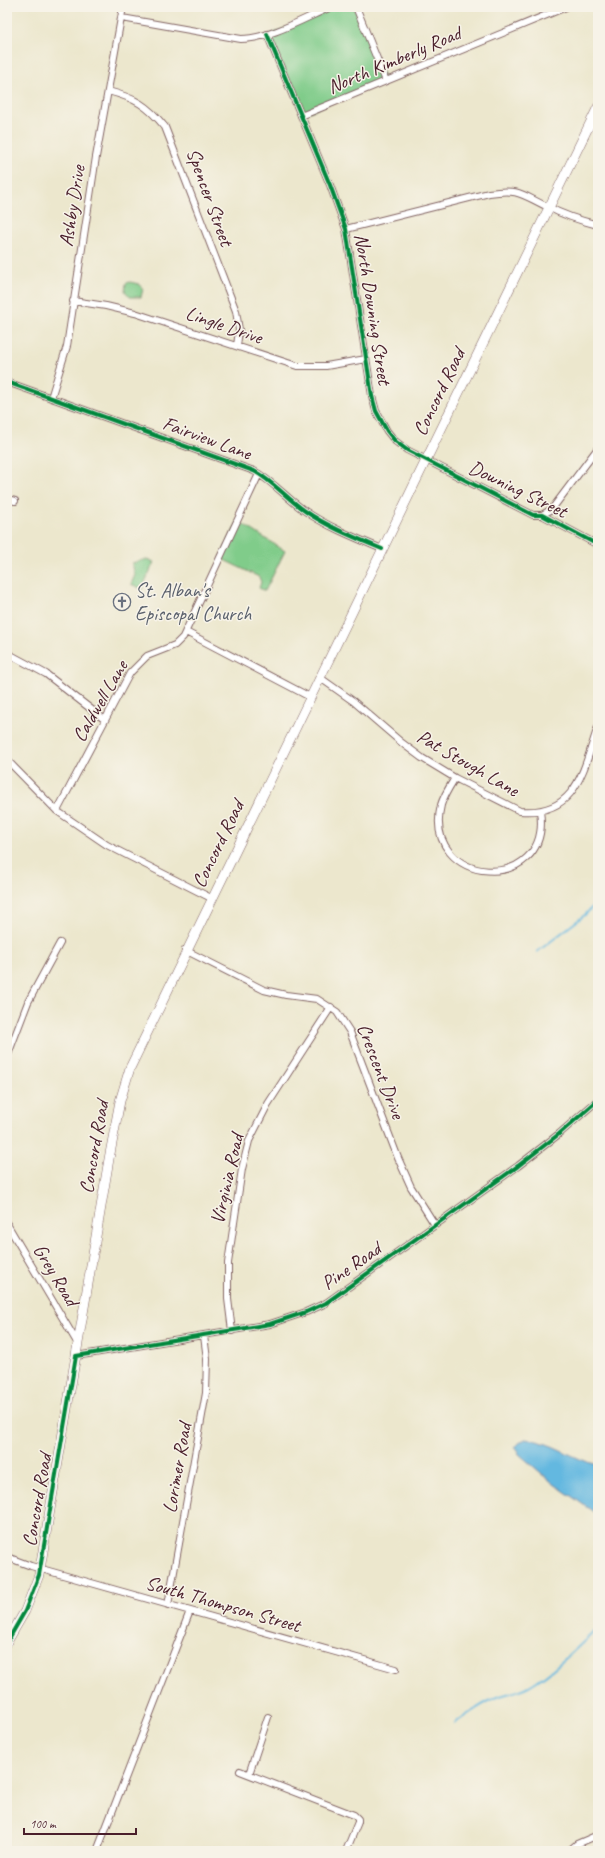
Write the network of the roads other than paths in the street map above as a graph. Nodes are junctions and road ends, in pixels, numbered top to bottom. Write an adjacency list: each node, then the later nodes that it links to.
1 (123, 7): 5 (street, Ashby Drive)
2 (331, 7): 6 (street)
3 (356, 7): 7 (street)
4 (566, 7): 7 (street, North Kimberly Road)
5 (122, 18): 6 (street); 8 (street, Ashby Drive)
6 (267, 34): 10 (street, North Downing Street)
7 (386, 80): 10 (street, North Kimberly Road)
8 (108, 91): 14 (street, Ashby Drive); 15 (street, Spencer Street)
9 (598, 107): 11 (main road, Concord Road)
10 (301, 116): 13 (street, North Downing Street)
11 (548, 208): 12 (street); 13 (street); 20 (main road, Concord Road)
12 (598, 225)
13 (346, 229): 16 (street, North Downing Street)
14 (73, 301): 15 (street, Lingle Drive); 18 (street, Ashby Drive)
15 (237, 346): 16 (street, Lingle Drive)
16 (366, 359): 20 (street, North Downing Street)
17 (7, 382): 18 (street, Fairview Lane)
18 (50, 398): 21 (street, Fairview Lane)
19 (598, 448): 24 (street)
20 (426, 460): 24 (street, Downing Street); 26 (main road, Concord Road)
21 (259, 474): 26 (street, Fairview Lane); 27 (street, Caldwell Lane)
22 (7, 499): 23 (street)
23 (16, 501)
24 (542, 515): 25 (street, Downing Street)
25 (598, 545)
26 (382, 549): 29 (main road, Concord Road)
27 (186, 632): 30 (street); 31 (street, Caldwell Lane)
28 (7, 653): 31 (street)
29 (319, 677): 30 (main road, Concord Road); 34 (street, Pat Stough Lane)
30 (310, 697): 37 (main road, Concord Road)
31 (105, 720): 35 (street, Caldwell Lane)
32 (598, 727): 36 (street, Pat Stough Lane)
33 (7, 760): 35 (street)
34 (455, 778): 36 (street, Pat Stough Lane); 36 (street)
35 (57, 811): 37 (street)
36 (540, 811)
37 (211, 898): 39 (main road, Concord Road)
38 (60, 943): 41 (street)
39 (186, 950): 40 (street, Crescent Drive); 47 (main road, Concord Road)
40 (331, 1007): 44 (street, Crescent Drive); 45 (street, Virginia Road)
41 (7, 1057)
42 (598, 1100): 44 (street, Pine Road)
43 (7, 1224): 47 (street, Grey Road)
44 (435, 1226): 45 (street, Pine Road)
45 (232, 1331): 46 (street, Pine Road)
46 (204, 1336): 48 (street, Pine Road); 51 (street, Lorimer Road)
47 (78, 1344): 48 (main road, Concord Road)
48 (76, 1356): 50 (main road, Concord Road)
49 (7, 1557): 50 (street, South Thompson Street)
50 (40, 1569): 51 (street, South Thompson Street); 53 (main road, Concord Road)
51 (168, 1605): 52 (street, South Thompson Street)
52 (190, 1611): 54 (street, South Thompson Street); 59 (street)
53 (7, 1642)
54 (396, 1669)
55 (268, 1717): 57 (street)
56 (240, 1771): 57 (street)
57 (249, 1774): 60 (street)
58 (598, 1835): 61 (street)
59 (97, 1851)
60 (346, 1851)
61 (568, 1851)

